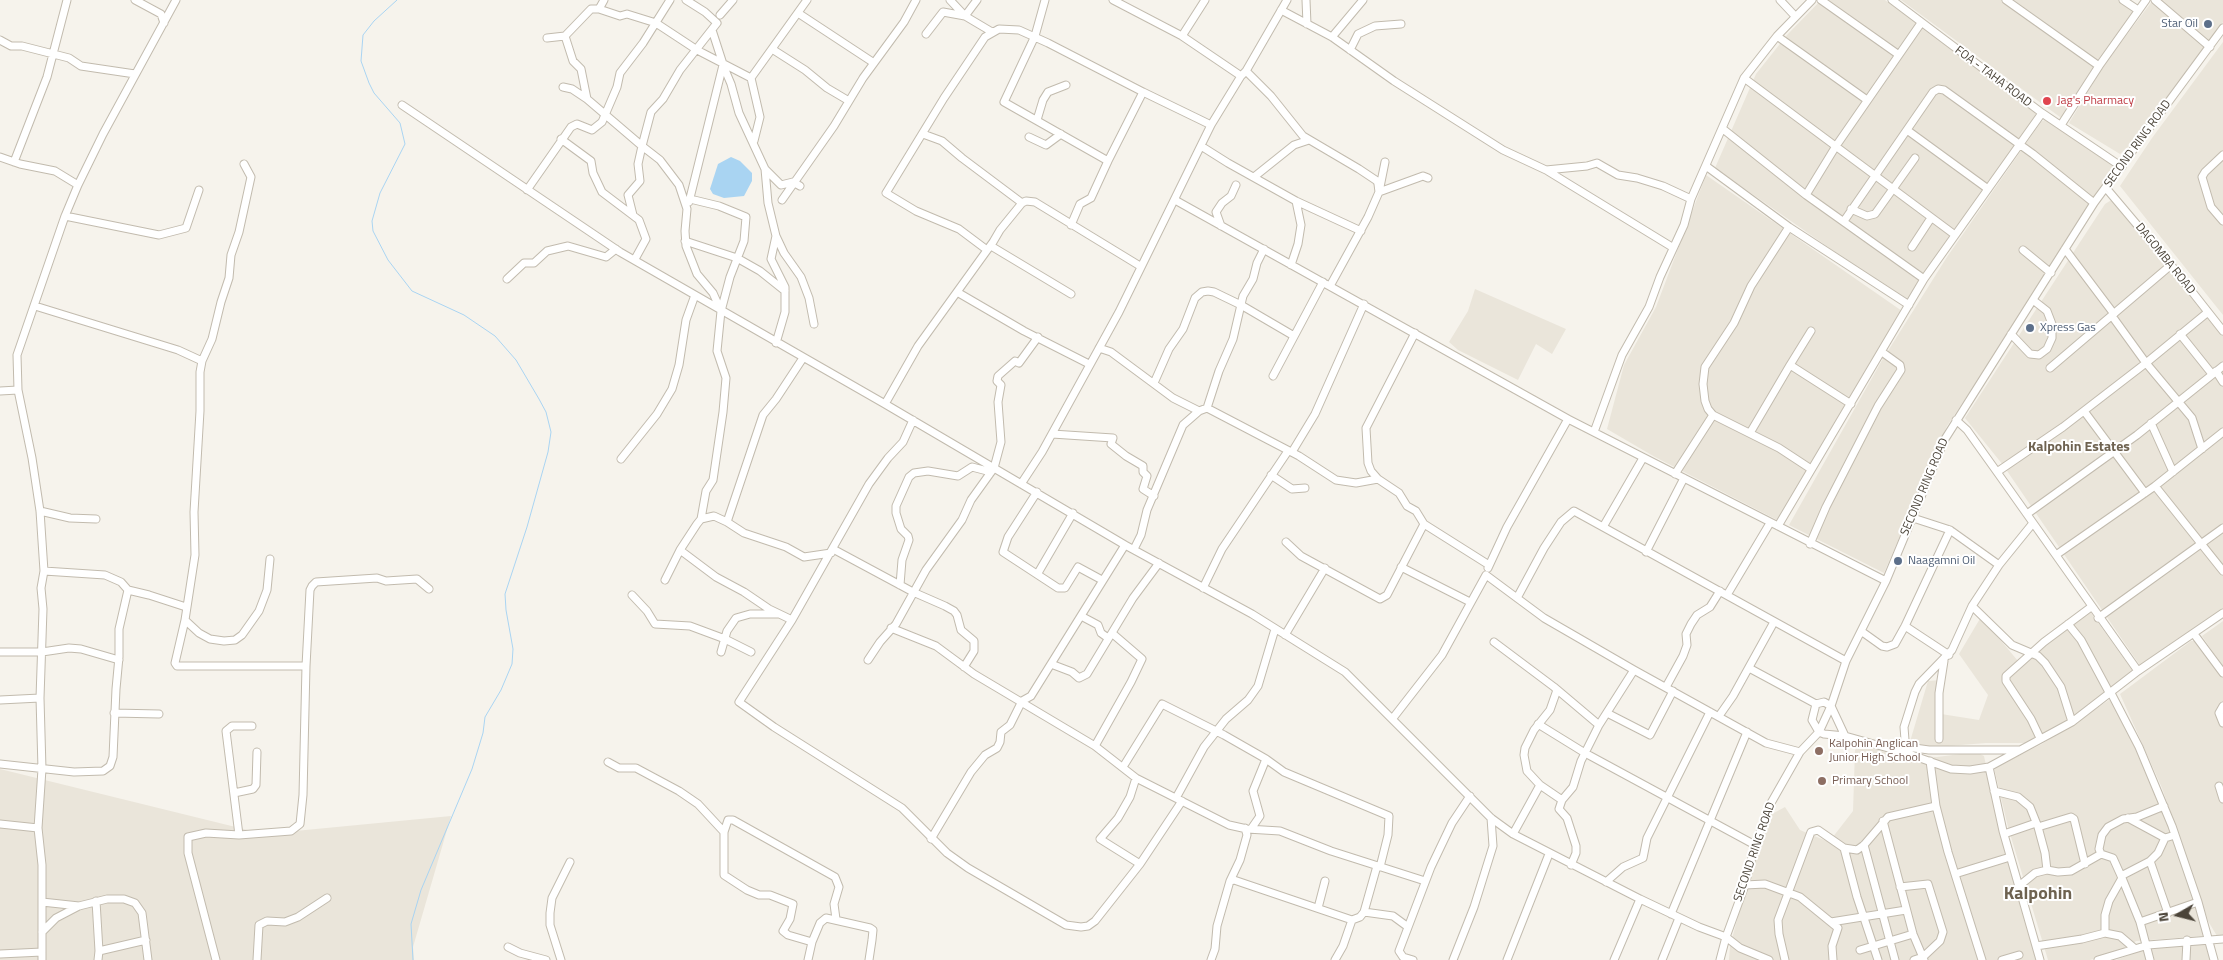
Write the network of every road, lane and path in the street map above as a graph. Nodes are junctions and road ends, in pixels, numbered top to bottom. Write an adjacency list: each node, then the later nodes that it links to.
1 (67, 0): 53 (street)
2 (135, 0): 33 (street)
3 (176, 0): 33 (street)
4 (604, 0): 26 (street)
5 (670, 0): 34 (street)
6 (686, 0): 39 (street)
7 (733, 0): 30 (street)
8 (807, 0): 29 (street)
9 (916, 0): 55 (street)
10 (950, 0): 31 (street)
11 (977, 0): 31 (street)
12 (1045, 0): 43 (street)
13 (1113, 0): 44 (street)
14 (1205, 0): 44 (street)
15 (1287, 0): 27 (street)
16 (1306, 0): 36 (street)
17 (1363, 0): 46 (street)
18 (1780, 0): 32 (street)
19 (1812, 0): 32 (street)
20 (1821, 0): 54 (street)
21 (1892, 0): 35 (street, FOA - TAHA ROAD)
22 (2006, 0): 57 (street)
23 (2123, 0): 28 (street)
24 (2146, 0): 28 (street)
25 (2155, 0): 49 (street)
26 (599, 9): 34 (street); 42 (street)
27 (1281, 10): 36 (street); 59 (street)
28 (2138, 10): 57 (street)
29 (798, 13): 50 (street); 55 (street)
30 (720, 15)
31 (965, 16): 40 (street); 41 (street)
32 (1795, 16): 45 (street)
33 (164, 23): 58 (street)
34 (656, 23): 51 (street); 70 (street)
35 (1921, 23): 54 (street); 69 (street, FOA - TAHA ROAD)
36 (1307, 24): 46 (street)
37 (1401, 24): 52 (street)
38 (2223, 28): 49 (street, SECOND RING ROAD)
39 (712, 30): 51 (street); 56 (street)
40 (992, 32): 43 (street); 76 (street)
41 (926, 34)
42 (565, 36): 47 (street); 65 (street)
43 (1035, 36): 64 (street); 71 (street)
44 (1182, 36): 59 (street)
45 (1777, 36): 61 (street); 66 (street)
46 (1332, 37): 52 (street)
47 (547, 38)
48 (0, 40): 53 (street)
49 (2210, 46): 94 (street, SECOND RING ROAD)
50 (772, 49): 60 (street); 67 (street)
51 (697, 50): 56 (street); 83 (street)
52 (1350, 50): 96 (street)
53 (52, 54): 58 (street); 90 (street)
54 (1899, 55): 66 (street)
55 (874, 63): 67 (street)
56 (723, 65): 60 (street); 81 (street); 111 (street)
57 (2099, 66): 73 (street)
58 (135, 74): 101 (street)
59 (1243, 74): 72 (street); 80 (street)
60 (751, 78): 81 (street)
61 (1744, 78): 74 (street); 85 (street)
62 (1066, 85): 71 (street)
63 (563, 87): 65 (street)
64 (1143, 92): 72 (street); 89 (street)
65 (587, 99): 70 (street)
66 (1867, 100): 85 (street)
67 (849, 101): 100 (street)
68 (402, 105): 106 (street)
69 (2042, 113): 73 (street, FOA - TAHA ROAD); 82 (street)
70 (606, 115): 79 (street); 83 (street)
71 (1038, 120): 77 (street)
72 (1210, 125): 84 (street)
73 (2061, 125): 94 (street, FOA - TAHA ROAD)
74 (1723, 129): 93 (street); 110 (street)
75 (1907, 130): 82 (street); 97 (street); 108 (street)
76 (924, 134): 116 (street); 133 (street)
77 (1061, 134): 78 (street); 89 (street)
78 (1029, 137)
79 (561, 139): 106 (street); 120 (street)
80 (1309, 140): 98 (street); 109 (street)
81 (754, 141): 95 (street)
82 (2019, 144): 108 (street); 117 (street)
83 (642, 146): 118 (street); 120 (street)
84 (1201, 146): 98 (street); 114 (street)
85 (1836, 146): 97 (street); 110 (street)
86 (2223, 154): 123 (street)
87 (0, 156): 90 (street)
88 (1915, 158): 107 (street)
89 (1108, 161): 125 (street)
90 (14, 162): 101 (street)
91 (1385, 162): 109 (street)
92 (244, 164): 173 (street)
93 (1706, 166): 112 (street); 127 (street)
94 (2122, 167): 104 (street, SECOND RING ROAD)
95 (765, 169): 100 (street); 130 (street)
96 (1546, 170): 112 (street); 132 (street)
97 (1875, 174): 107 (street); 119 (street)
98 (1254, 177): 115 (street)
99 (1428, 178): 109 (street)
100 (793, 182): 103 (street); 113 (street)
101 (78, 185): 121 (street)
102 (1236, 185): 126 (street)
103 (800, 186)
104 (2106, 188): 117 (street, SECOND RING ROAD); 142 (street, DAGOMBA ROAD)
105 (199, 190): 121 (street)
106 (527, 190): 135 (street)
107 (1894, 190): 119 (street); 122 (street)
108 (1988, 190): 129 (street)
109 (1379, 192): 128 (street)
110 (1806, 195): 124 (street)
111 (690, 199): 118 (street); 139 (street)
112 (1691, 199): 132 (street)
113 (782, 200)
114 (1174, 200): 126 (street); 143 (street)
115 (1296, 200): 128 (street); 141 (street)
116 (1022, 203): 125 (street); 133 (street)
117 (2094, 203): 137 (street, SECOND RING ROAD)
118 (687, 209): 131 (street)
119 (1852, 209): 124 (street)
120 (633, 215): 140 (street)
121 (65, 216): 157 (street)
122 (1931, 218): 129 (street); 134 (street)
123 (2223, 220)
124 (1844, 221): 145 (street)
125 (1070, 225): 143 (street)
126 (1221, 226): 136 (street)
127 (1790, 227): 156 (street); 191 (street)
128 (1361, 231): 148 (street)
129 (1955, 235): 145 (street)
130 (776, 236): 149 (street); 161 (street)
131 (685, 241): 139 (street); 158 (street)
132 (1672, 247): 196 (street)
133 (989, 248): 150 (street); 151 (street)
134 (1912, 248)
135 (616, 249): 140 (street); 146 (street)
136 (1264, 249): 141 (street); 155 (street)
137 (2064, 249): 144 (street, SECOND RING ROAD); 160 (street)
138 (2023, 250): 144 (street)
139 (737, 258): 149 (street); 158 (street)
140 (635, 259): 152 (street)
141 (1291, 265): 147 (street)
142 (2171, 265): 159 (street, DAGOMBA ROAD); 160 (street)
143 (1140, 266): 170 (street)
144 (2051, 273): 153 (street, SECOND RING ROAD)
145 (1924, 279): 156 (street)
146 (507, 280)
147 (1323, 282): 148 (street); 167 (street)
148 (1330, 286): 154 (street)
149 (785, 291): 169 (street)
150 (956, 292): 168 (street); 186 (street)
151 (1072, 294)
152 (695, 295): 158 (street); 204 (street)
153 (2033, 300): 165 (street, SECOND RING ROAD); 165 (street)
154 (1364, 304): 164 (street); 201 (street)
155 (1241, 305): 167 (street); 181 (street); 188 (street)
156 (1909, 305): 171 (street)
157 (35, 306): 173 (street); 183 (street)
158 (722, 311): 169 (street); 222 (street)
159 (2208, 312): 163 (street, DAGOMBA ROAD); 166 (street)
160 (2113, 315): 174 (street); 178 (street)
161 (814, 324)
162 (1811, 330): 176 (street)
163 (2223, 331)
164 (1415, 333): 192 (street); 212 (street)
165 (2011, 334): 194 (street, SECOND RING ROAD)
166 (2180, 334): 174 (street); 179 (street)
167 (1294, 336): 180 (street)
168 (1038, 337): 175 (street); 206 (street)
169 (776, 343): 172 (street)
170 (1099, 348): 175 (street); 181 (street)
171 (1882, 352): 187 (street); 236 (street)
172 (803, 358): 186 (street); 225 (street)
173 (202, 361): 265 (street)
174 (2146, 363): 185 (street); 190 (street)
175 (1089, 364): 199 (street)
176 (1790, 365): 187 (street); 198 (street)
177 (2223, 366): 179 (street)
178 (2050, 368)
179 (2214, 372): 182 (street); 185 (street)
180 (1273, 376)
181 (1154, 382): 189 (street)
182 (2223, 382)
183 (18, 390): 184 (street); 219 (street)
184 (0, 392)
185 (2179, 401): 195 (street); 200 (street)
186 (885, 404): 193 (street)
187 (1851, 404): 205 (street)
188 (1207, 408): 189 (street); 201 (street)
189 (1199, 411): 218 (street)
190 (2084, 411): 202 (street); 207 (street)
191 (1713, 414): 198 (street); 209 (street)
192 (1568, 419): 196 (street); 244 (street)
193 (913, 420): 206 (street); 239 (street)
194 (1956, 420): 207 (street); 223 (street, SECOND RING ROAD)
195 (2151, 423): 202 (street); 208 (street)
196 (1594, 432): 203 (street)
197 (2223, 432): 200 (street)
198 (1750, 433): 205 (street)
199 (1052, 434): 213 (street); 218 (street)
200 (2202, 449): 208 (street)
201 (1290, 452): 210 (street); 212 (street)
202 (2114, 452): 217 (street); 221 (street)
203 (1644, 458): 209 (street); 230 (street)
204 (621, 459)
205 (1811, 469): 229 (street)
206 (992, 470): 213 (street); 255 (street); 259 (street)
207 (1997, 472): 221 (street)
208 (2172, 472): 214 (street)
209 (1676, 474): 211 (street)
210 (1271, 475): 215 (street); 256 (street)
211 (1684, 478): 226 (street); 240 (street)
212 (1378, 479): 228 (street)
213 (1021, 484): 216 (street)
214 (2155, 486): 217 (street); 234 (street)
215 (1305, 488)
216 (1037, 492): 220 (street); 250 (street)
217 (2145, 493): 241 (street)
218 (1154, 496): 237 (street)
219 (40, 510): 224 (street); 248 (street)
220 (1073, 513): 235 (street); 250 (street)
221 (2027, 514): 227 (street)
222 (701, 518): 225 (street); 238 (street)
223 (1913, 518): 232 (street); 254 (street, SECOND RING ROAD)
224 (96, 519)
225 (728, 522): 239 (street)
226 (1770, 523): 229 (street); 260 (street)
227 (2033, 523): 241 (street); 245 (street)
228 (1424, 524): 244 (street); 246 (street)
229 (1778, 526): 236 (street)
230 (1603, 527): 240 (street); 262 (street)
231 (2223, 528): 234 (street)
232 (1950, 530): 245 (street); 275 (street)
233 (1286, 542): 247 (street)
234 (2201, 543): 249 (street); 270 (street)
235 (1125, 544): 237 (street); 253 (street)
236 (1810, 544): 254 (street)
237 (1134, 549): 243 (street)
238 (680, 550): 252 (street); 268 (street)
239 (832, 551): 255 (street); 272 (street)
240 (1646, 552): 260 (street)
241 (2056, 555): 266 (street)
242 (270, 559): 271 (street)
243 (1159, 564): 256 (street); 281 (street)
244 (1489, 565): 251 (street)
245 (2000, 565): 264 (street)
246 (1401, 567): 247 (street); 263 (street)
247 (1326, 568): 280 (street)
248 (44, 571): 258 (street); 285 (street)
249 (2223, 572)
250 (1038, 573): 253 (street)
251 (1486, 575): 262 (street); 263 (street)
252 (665, 580)
253 (1102, 580): 269 (street)
254 (1886, 581): 278 (street, SECOND RING ROAD)
255 (900, 585): 259 (street)
256 (1203, 588): 277 (street)
257 (429, 589): 294 (street)
258 (128, 590): 265 (street); 290 (street)
259 (913, 592): 276 (street); 295 (street)
260 (1724, 593): 273 (street); 300 (street)
261 (632, 596): 282 (street)
262 (1516, 598): 297 (street)
263 (1470, 602): 317 (street)
264 (1972, 606): 288 (street); 289 (street)
265 (186, 607): 271 (street)
266 (2091, 607): 270 (street); 274 (street)
267 (2223, 613): 279 (street)
268 (780, 614): 272 (street); 282 (street)
269 (1081, 616): 281 (street); 293 (street)
270 (2098, 618): 298 (street)
271 (184, 620): 294 (street)
272 (792, 620): 367 (street)
273 (1774, 622): 292 (street); 296 (street)
274 (2068, 624): 288 (street); 303 (street)
275 (1906, 626): 278 (street); 289 (street)
276 (891, 628): 291 (street); 295 (street)
277 (1275, 629): 280 (street); 325 (street)
278 (1861, 631): 292 (street, SECOND RING ROAD)
279 (2194, 634): 298 (street); 299 (street)
280 (1285, 635): 317 (street)
281 (1110, 636): 293 (street); 329 (street)
282 (725, 639): 286 (street); 287 (street)
283 (1494, 642): 301 (street)
284 (0, 652): 285 (street)
285 (42, 652): 290 (street); 305 (street)
286 (721, 652)
287 (751, 652)
288 (2030, 654): 318 (street); 327 (street)
289 (1946, 658): 328 (street); 330 (street)
290 (119, 660): 313 (street)
291 (868, 660)
292 (1846, 662): 309 (street, SECOND RING ROAD)
293 (1051, 664): 304 (street)
294 (306, 666): 365 (street)
295 (964, 667): 307 (street)
296 (1749, 668): 308 (street); 316 (street)
297 (1634, 670): 300 (street); 314 (street)
298 (2138, 671): 303 (street)
299 (2223, 673)
300 (1666, 688): 302 (street)
301 (1557, 690): 319 (street); 321 (street)
302 (1673, 692): 312 (street); 314 (street)
303 (2111, 694): 318 (street); 353 (street)
304 (1031, 696): 307 (street); 311 (street)
305 (40, 698): 306 (street); 341 (street)
306 (0, 700)
307 (1022, 701): 311 (street); 367 (street)
308 (1816, 704): 309 (street); 324 (street)
309 (1831, 706): 324 (street, SECOND RING ROAD); 326 (street)
310 (2223, 706): 320 (street)
311 (1032, 708): 329 (street)
312 (1710, 712): 316 (street); 348 (street)
313 (114, 713): 315 (street); 341 (street)
314 (1607, 713): 321 (street)
315 (159, 714)
316 (1719, 716): 323 (street)
317 (1393, 718): 347 (street)
318 (2072, 722): 327 (street)
319 (1538, 724): 334 (street); 343 (street)
320 (2223, 724)
321 (1599, 725): 334 (street)
322 (252, 726): 346 (street)
323 (1747, 732): 333 (street); 356 (street)
324 (1819, 732): 326 (street); 333 (street, SECOND RING ROAD)
325 (1216, 733): 335 (street); 339 (street); 350 (street)
326 (1845, 736): 330 (street)
327 (2040, 738): 331 (street)
328 (1939, 739)
329 (1094, 746): 339 (street)
330 (1906, 750): 331 (street); 336 (street)
331 (2020, 750): 340 (street)
332 (257, 752): 346 (street)
333 (1800, 752): 369 (street, SECOND RING ROAD)
334 (1585, 753): 348 (street); 351 (street)
335 (1266, 759): 361 (street); 380 (street)
336 (1930, 761): 340 (street); 352 (street)
337 (608, 762): 362 (street)
338 (0, 764): 341 (street)
339 (1123, 767): 342 (street)
340 (1989, 767): 345 (street)
341 (42, 769): 360 (street)
342 (1136, 778): 350 (street); 377 (street)
343 (1540, 785): 351 (street); 363 (street)
344 (2219, 786): 349 (street)
345 (1994, 791): 359 (street); 364 (street)
346 (234, 793): 365 (street)
347 (1470, 796): 354 (street); 386 (street)
348 (1666, 798): 356 (street); 387 (street)
349 (2223, 799)
350 (1179, 800): 361 (street); 377 (street)
351 (1562, 800): 378 (street)
352 (1936, 806): 357 (street); 382 (street)
353 (2164, 806): 355 (street); 366 (street)
354 (1491, 818): 363 (street); 446 (street)
355 (2128, 818): 368 (street); 373 (street)
356 (1710, 821): 369 (street); 402 (street)
357 (1883, 821): 370 (street); 390 (street)
358 (0, 824): 360 (street)
359 (2037, 825): 364 (street); 379 (street); 381 (street)
360 (38, 828): 395 (street)
361 (1248, 828): 380 (street); 384 (street)
362 (724, 832): 406 (street); 420 (street)
363 (1513, 834): 372 (street)
364 (2004, 834): 374 (street)
365 (239, 835): 437 (street)
366 (2175, 835): 368 (street); 396 (street)
367 (931, 838): 377 (street)
368 (2165, 838): 375 (street)
369 (1755, 845): 388 (street, SECOND RING ROAD)
370 (1864, 845): 371 (street); 403 (street)
371 (1844, 848): 391 (street); 405 (street)
372 (1549, 854): 378 (street); 447 (street)
373 (2101, 854): 379 (street); 383 (street)
374 (2010, 857): 382 (street); 389 (street)
375 (2150, 861): 383 (street); 401 (street)
376 (570, 862): 440 (street)
377 (1140, 864)
378 (1571, 864): 387 (street)
379 (2085, 864): 381 (street)
380 (1378, 867): 386 (street); 400 (street)
381 (2047, 870): 389 (street)
382 (1955, 874): 457 (street)
383 (2122, 877): 409 (street); 412 (street)
384 (1230, 881): 398 (street); 443 (street)
385 (1325, 881): 398 (street)
386 (1425, 881): 410 (street)
387 (1606, 882): 393 (street)
388 (1745, 885): 391 (street); 414 (street, SECOND RING ROAD)
389 (2019, 886): 423 (street)
390 (1900, 887): 399 (street); 434 (street)
391 (1788, 893): 408 (street); 452 (street)
392 (327, 898): 438 (street)
393 (1640, 899): 402 (street); 448 (street)
394 (96, 901): 397 (street); 416 (street); 427 (street)
395 (42, 902): 397 (street); 411 (street)
396 (2198, 902): 401 (street); 418 (street)
397 (79, 906): 411 (street)
398 (1318, 908): 407 (street)
399 (1906, 910): 403 (street); 413 (street)
400 (1364, 912): 407 (street); 410 (street)
401 (2168, 913): 409 (street)
402 (1671, 914): 404 (street)
403 (1882, 915): 405 (street); 419 (street)
404 (1679, 918): 414 (street); 449 (street)
405 (1864, 918): 408 (street); 422 (street)
406 (836, 919): 420 (street); 442 (street)
407 (1352, 920): 444 (street)
408 (1831, 922): 453 (street)
409 (2140, 922): 421 (street)
410 (1408, 927): 432 (street)
411 (42, 932): 430 (street)
412 (2105, 933): 423 (street); 425 (street)
413 (1913, 934): 419 (street); 434 (street)
414 (1726, 937): 450 (street, SECOND RING ROAD); 451 (street)
415 (2223, 939): 418 (street)
416 (146, 940): 427 (street); 436 (street)
417 (2187, 940): 418 (street); 421 (street); 462 (street)
418 (2209, 940): 463 (street)
419 (1890, 941): 422 (street); 455 (street)
420 (812, 942): 441 (street)
421 (2148, 945): 425 (street); 461 (street)
422 (1873, 946): 426 (street); 454 (street)
423 (2036, 946): 459 (street)
424 (508, 947): 431 (street)
425 (2134, 948): 433 (street)
426 (1860, 950)
427 (99, 951): 435 (street)
428 (0, 954): 430 (street)
429 (2019, 955): 458 (street)
430 (42, 956)
431 (520, 956): 439 (street)
432 (1399, 957): 445 (street)
433 (2123, 957): 460 (street)
434 (1924, 959): 456 (street)
435 (98, 960)
436 (148, 960)
437 (216, 960)
438 (257, 960)
439 (546, 960)
440 (561, 960)
441 (808, 960)
442 (869, 960)
443 (1211, 960)
444 (1335, 960)
445 (1413, 960)
446 (1453, 960)
447 (1507, 960)
448 (1614, 960)
449 (1662, 960)
450 (1720, 960)
451 (1769, 960)
452 (1785, 960)
453 (1833, 960)
454 (1878, 960)
455 (1896, 960)
456 (1914, 960)
457 (1982, 960)
458 (2002, 960)
459 (2040, 960)
460 (2100, 960)
461 (2150, 960)
462 (2186, 960)
463 (2214, 960)

